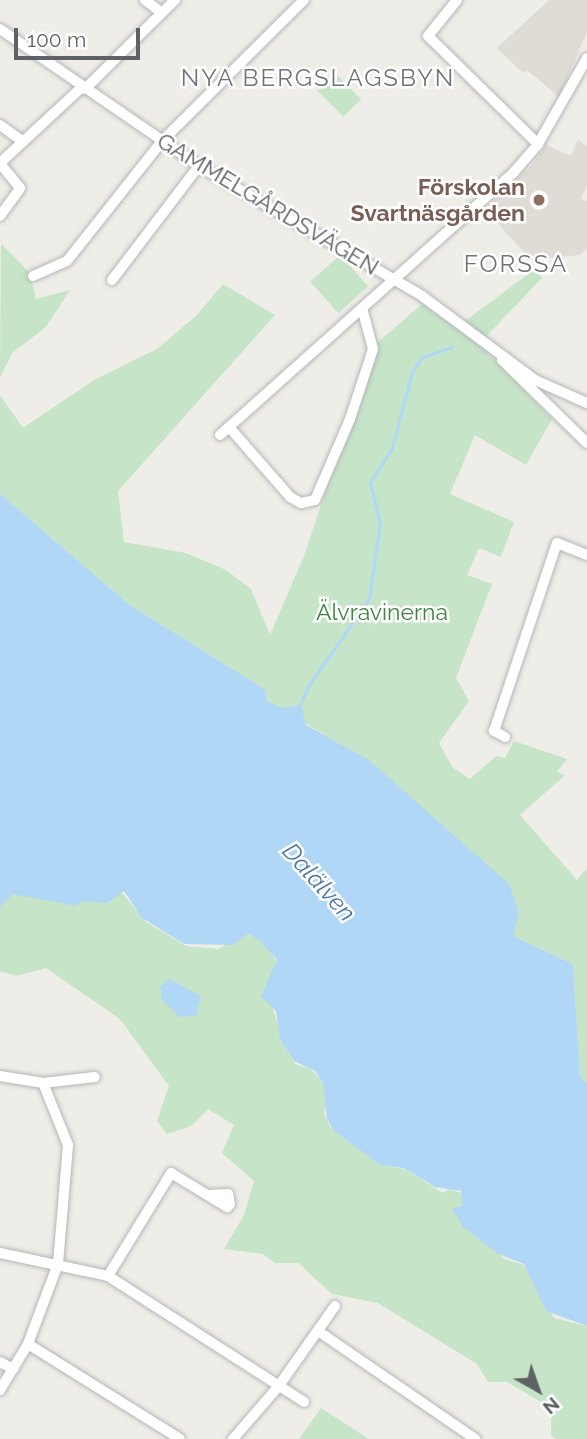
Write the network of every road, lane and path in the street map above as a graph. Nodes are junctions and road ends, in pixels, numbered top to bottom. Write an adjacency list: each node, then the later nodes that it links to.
1 (145, 0): 5 (street)
2 (175, 0): 5 (street)
3 (304, 0): 11 (street)
4 (457, 0): 12 (street)
5 (162, 13): 8 (street)
6 (0, 29): 8 (street, GAMMELGÅRDSVÄGEN)
7 (587, 58): 12 (street)
8 (84, 88): 10 (street); 11 (street, GAMMELGÅRDSVÄGEN)
9 (0, 125): 10 (street)
10 (22, 141): 13 (street)
11 (162, 141): 14 (street, GAMMELGÅRDSVÄGEN); 16 (street)
12 (538, 144): 17 (street)
13 (0, 163): 15 (street)
14 (199, 166): 17 (street, GAMMELGÅRDSVÄGEN); 18 (street)
15 (0, 216)
16 (33, 276)
17 (394, 279): 19 (street); 20 (street, GAMMELGÅRDSVÄGEN)
18 (112, 280)
19 (362, 308): 22 (street); 22 (street)
20 (485, 340): 21 (street, GAMMELGÅRDSVÄGEN); 24 (street)
21 (587, 403)
22 (229, 427): 23 (street)
23 (220, 435)
24 (587, 443)
25 (587, 555): 26 (street)
26 (505, 737)
27 (0, 1076): 29 (street)
28 (95, 1077): 29 (street)
29 (43, 1083): 32 (street)
30 (227, 1207): 33 (street)
31 (0, 1253): 32 (street)
32 (58, 1264): 33 (street); 36 (street)
33 (108, 1276): 39 (street)
34 (335, 1306): 35 (street)
35 (318, 1331): 39 (street); 44 (street)
36 (28, 1344): 38 (street); 42 (street)
37 (0, 1362): 38 (street)
38 (13, 1369): 40 (street)
39 (278, 1387): 41 (street); 43 (street)
40 (0, 1390)
41 (304, 1402)
42 (180, 1439)
43 (233, 1439)
44 (475, 1439)

